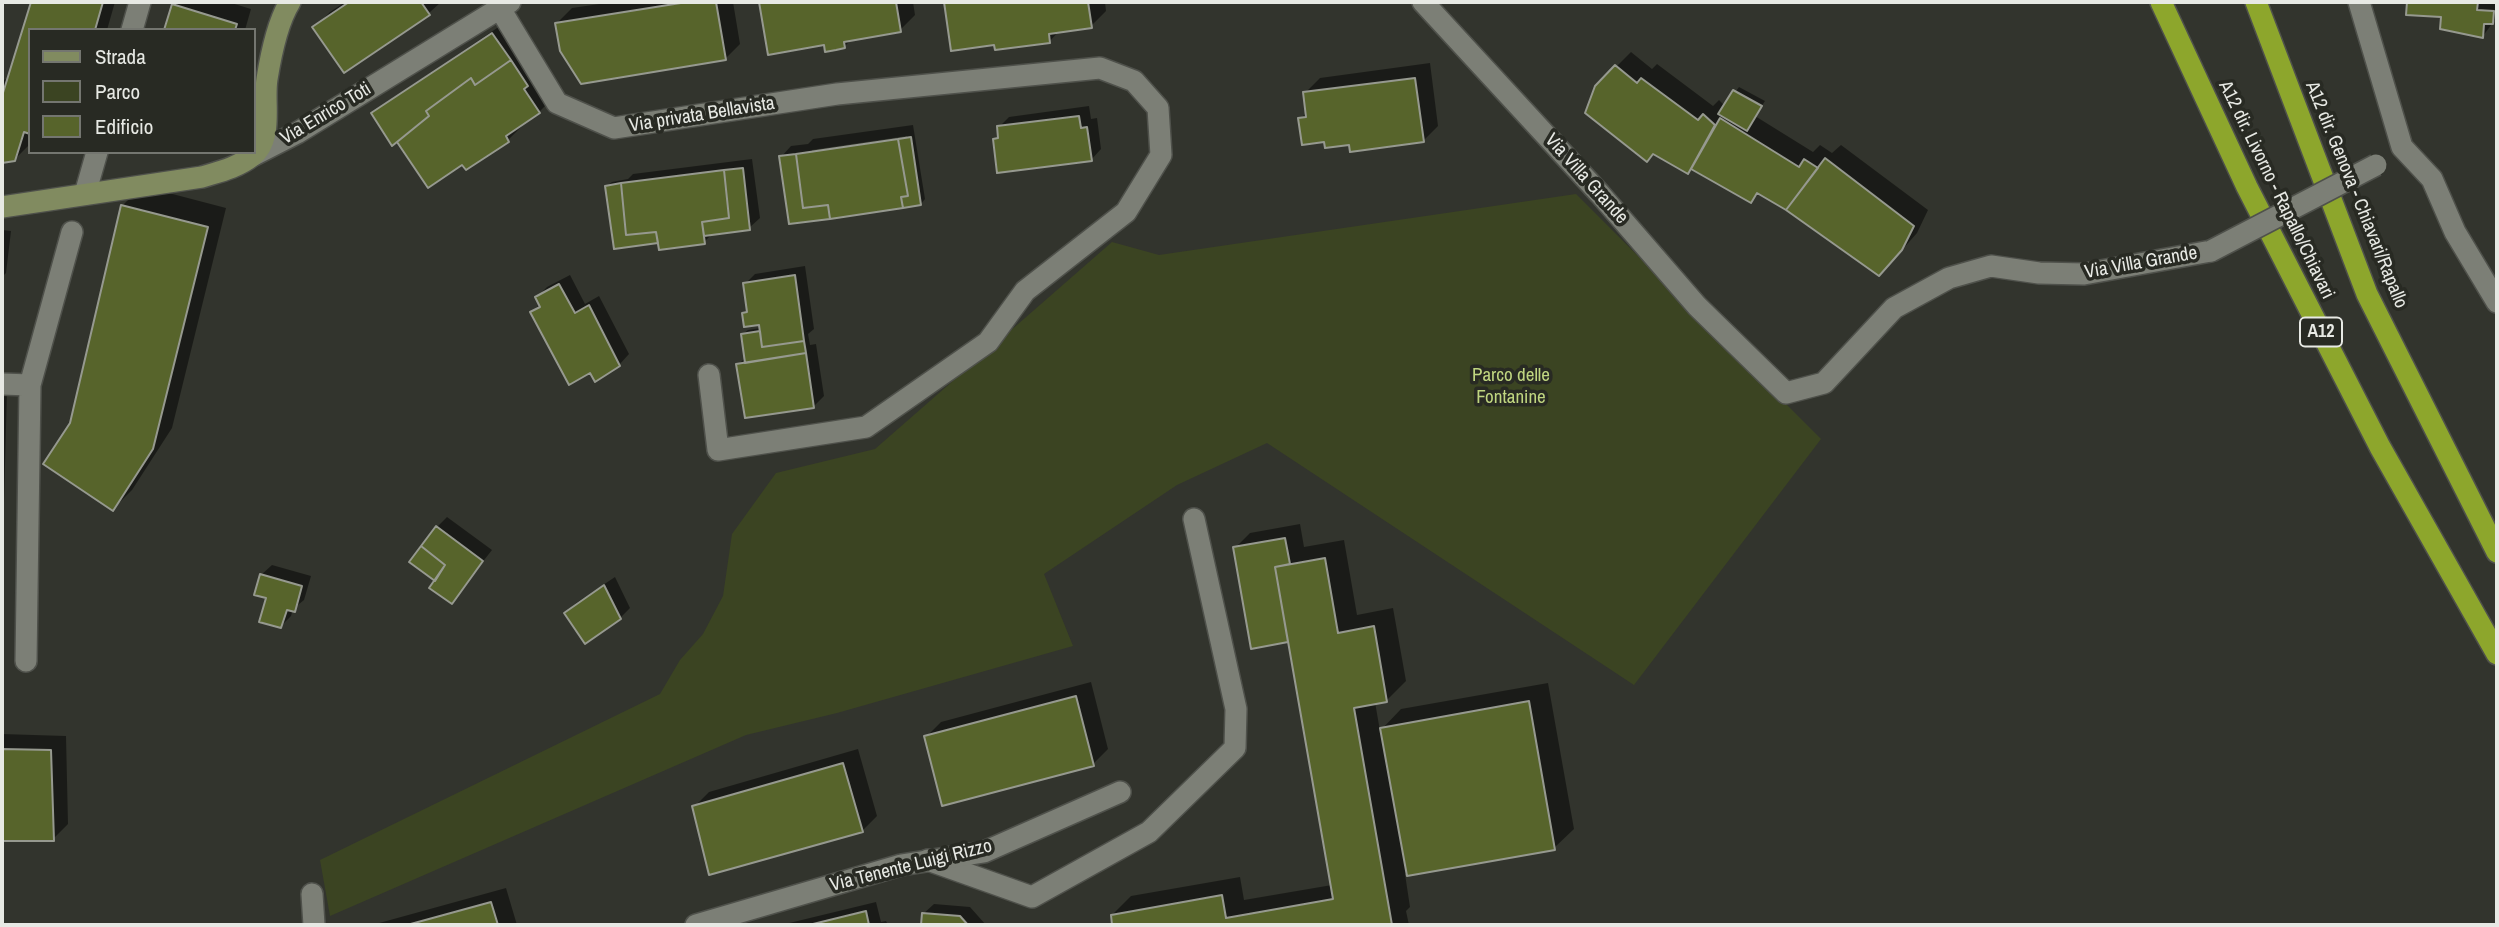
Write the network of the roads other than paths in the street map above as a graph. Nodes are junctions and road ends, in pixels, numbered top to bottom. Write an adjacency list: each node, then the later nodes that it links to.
1 (140, 2): 8 (street)
2 (290, 2): 10 (street)
3 (1423, 2): 9 (street, Via Villa Grande, bridge)
4 (2161, 2): 22 (highway, A12 dir. Livorno - Rapallo/Chiavari / A12)
5 (2256, 2): 21 (highway, A12 dir. Genova - Chiavari/Rapallo)
6 (2358, 2): 9 (street)
7 (505, 4): 12 (street, Via Enrico Toti); 17 (street, Via privata Bellavista)
8 (133, 28)
9 (2402, 147): 16 (street)
10 (256, 151)
11 (96, 154): 13 (street)
12 (254, 155): 13 (street, Via Enrico Toti)
13 (85, 194): 14 (street, Via Enrico Toti)
14 (2, 207)
15 (72, 232): 19 (street)
16 (2497, 302)
17 (709, 375)
18 (2, 384): 19 (street)
19 (30, 385): 23 (street)
20 (1194, 519): 25 (street)
21 (2497, 552)
22 (2497, 654)
23 (26, 661)
24 (1120, 792): 25 (street, Via Tenente Luigi Rizzo)
25 (928, 860): 28 (street, Via Tenente Luigi Rizzo)
26 (312, 894): 27 (street)
27 (314, 925)
28 (696, 925)

